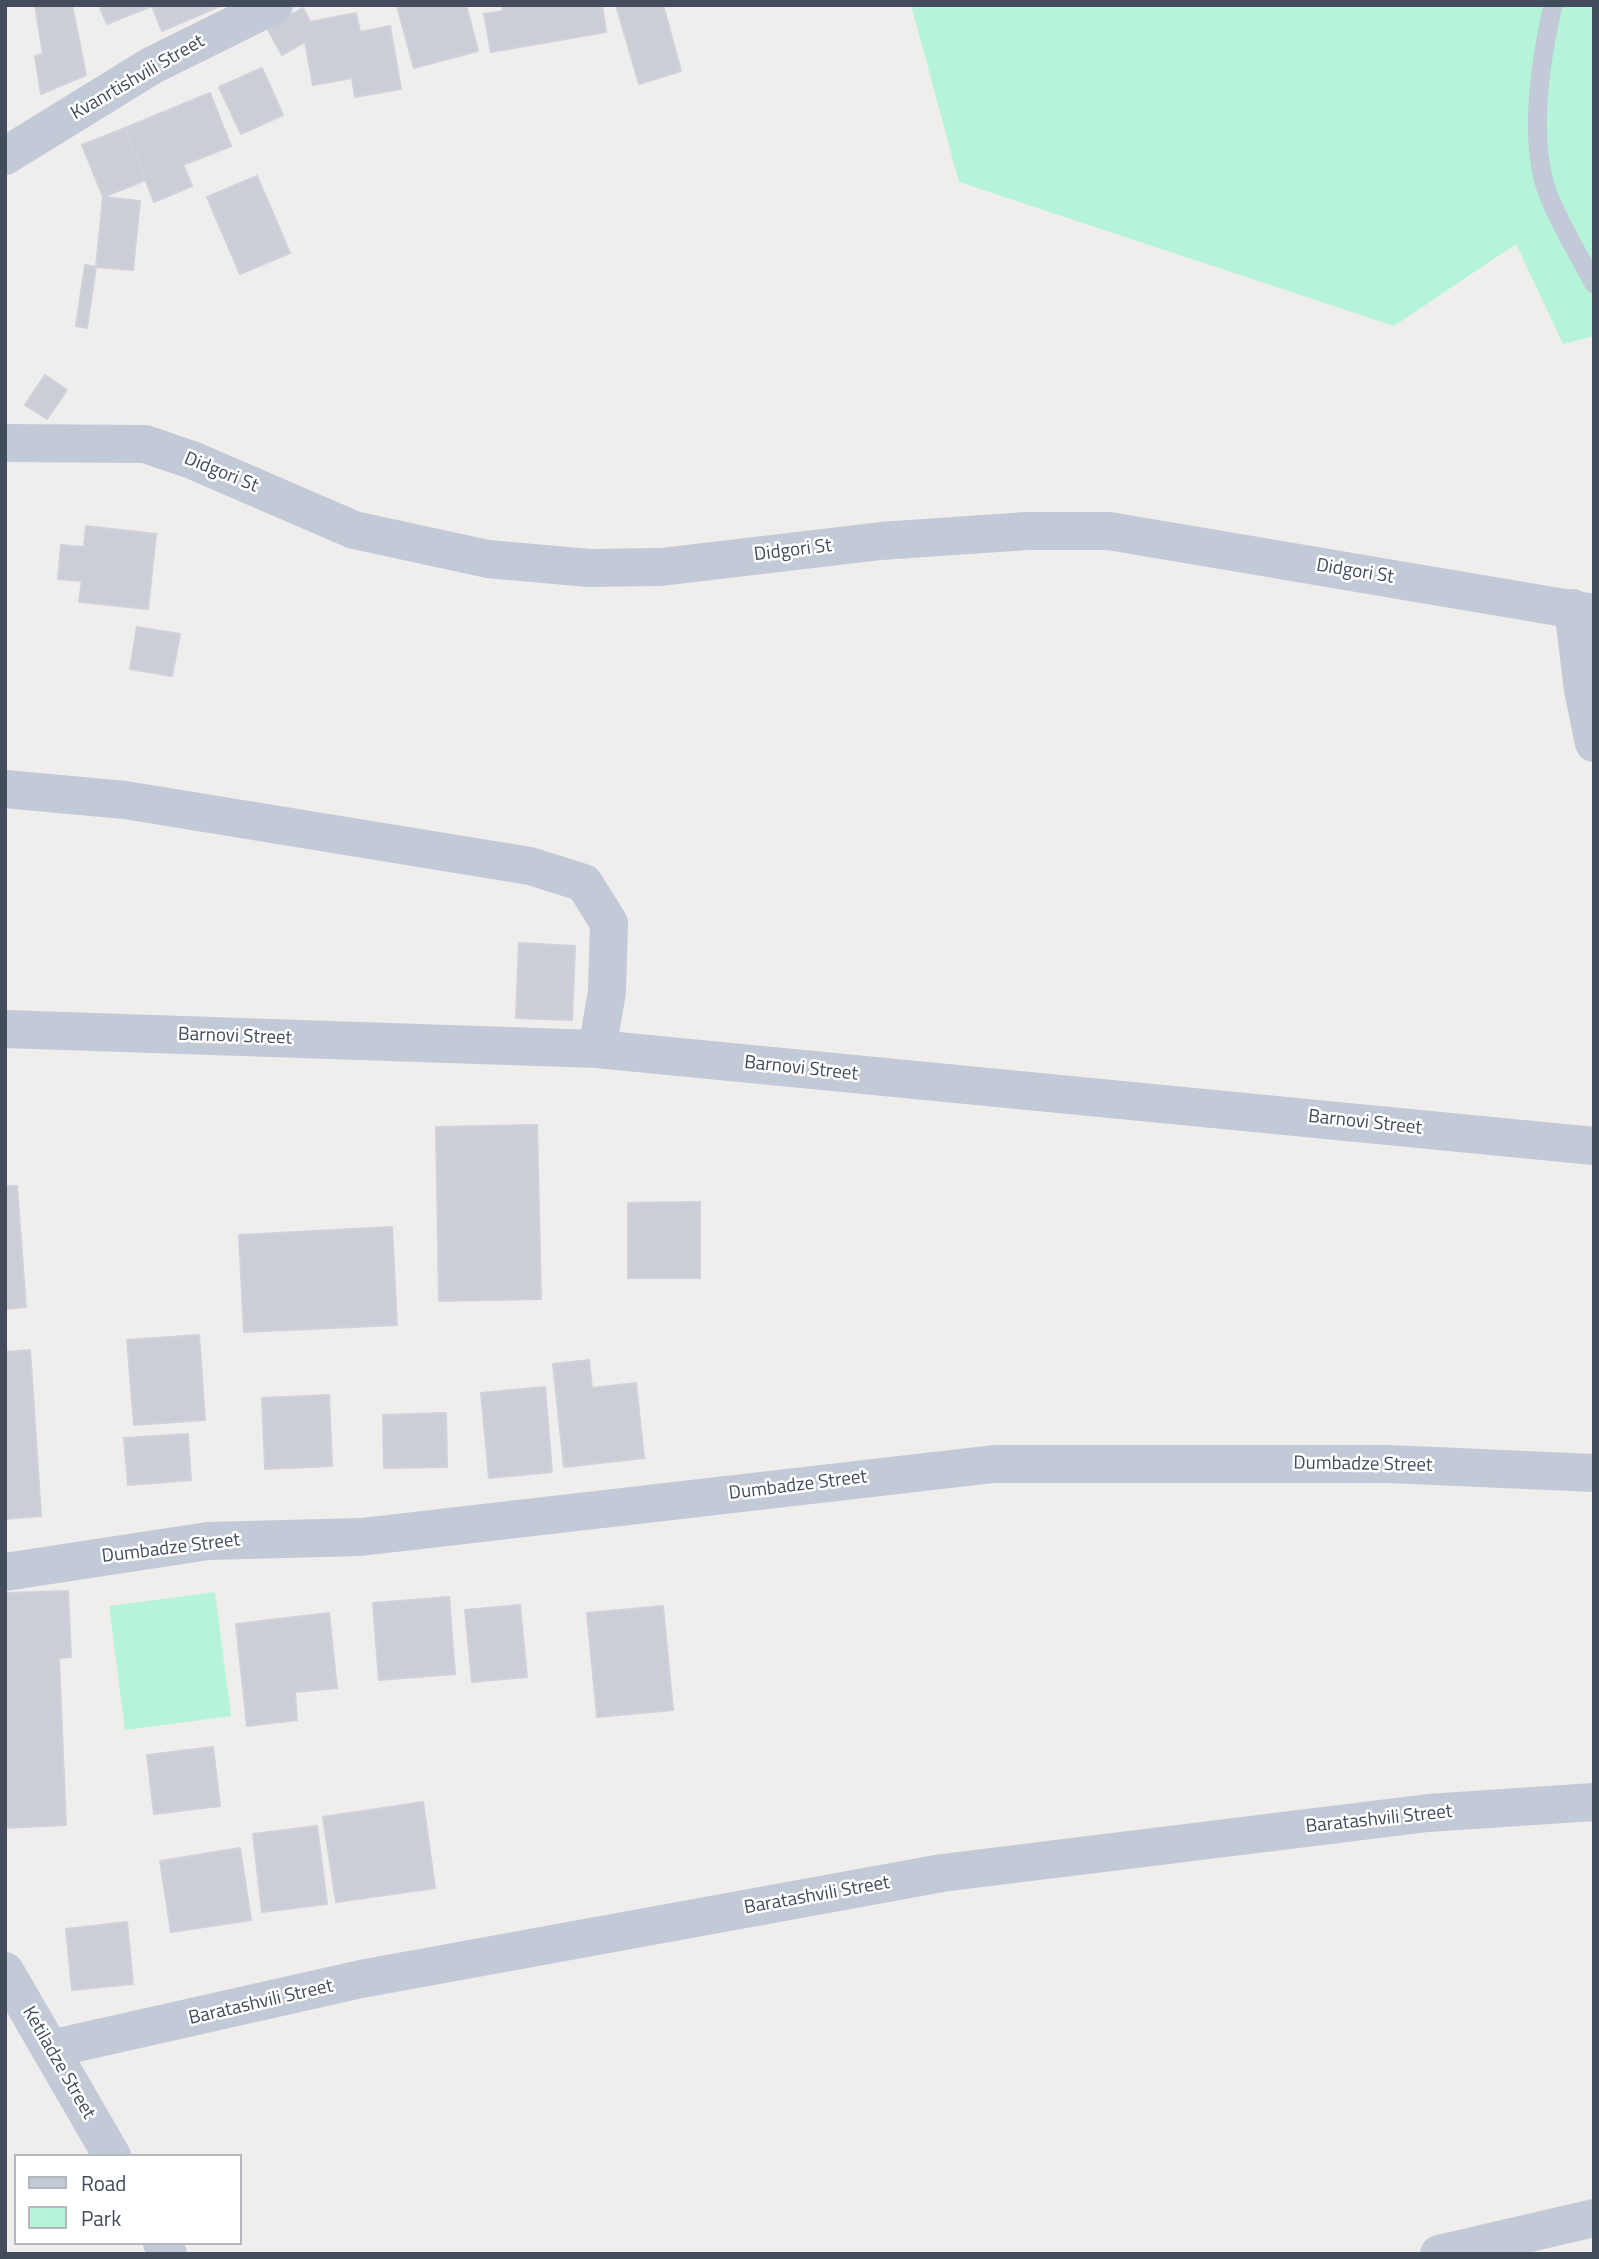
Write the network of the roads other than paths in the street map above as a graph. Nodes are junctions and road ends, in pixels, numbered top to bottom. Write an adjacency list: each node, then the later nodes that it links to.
1 (274, 5): 3 (street, Kvanrtishvili Street)
2 (1553, 5): 4 (lane)
3 (5, 156)
4 (1594, 284)
5 (5, 443): 6 (street, Didgori St)
6 (1583, 610): 7 (street)
7 (1594, 743)
8 (5, 789): 10 (street)
9 (5, 1029): 10 (street, Barnovi Street)
10 (597, 1049): 11 (street, Barnovi Street)
11 (1594, 1146)
12 (1594, 1473): 13 (street, Dumbadze Street)
13 (5, 1572)
14 (1594, 1802): 16 (street, Baratashvili Street)
15 (5, 1971): 16 (street, Ketiladze Street)
16 (50, 2049): 17 (street, Ketiladze Street)
17 (111, 2154)
18 (1594, 2218): 19 (street)
19 (1439, 2254)

